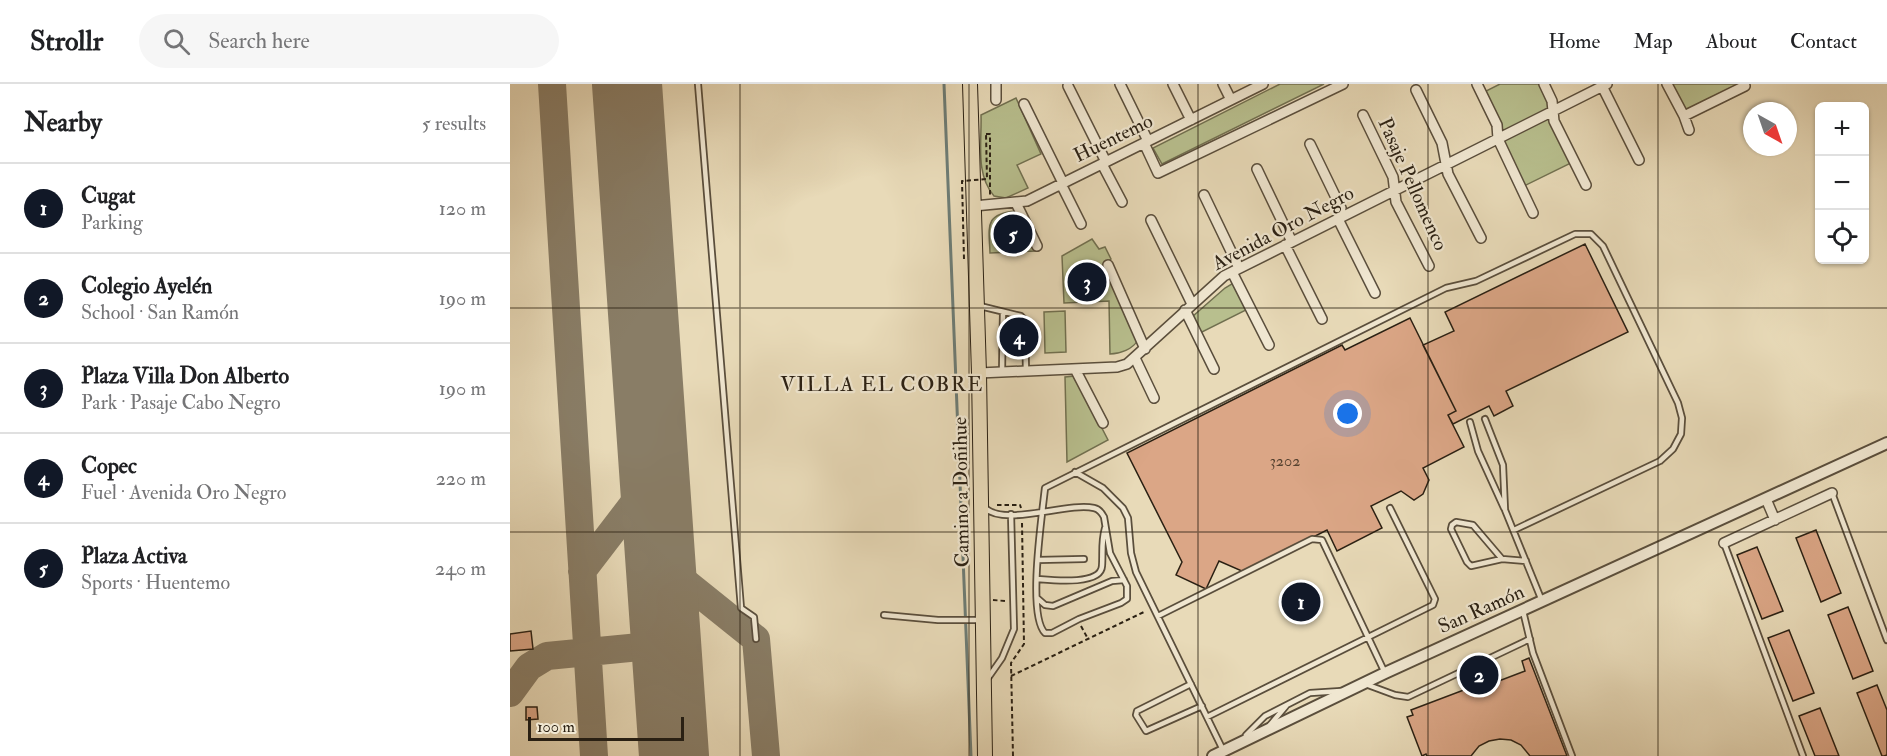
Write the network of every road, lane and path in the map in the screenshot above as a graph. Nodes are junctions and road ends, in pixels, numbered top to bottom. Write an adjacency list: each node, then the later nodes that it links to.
1 (698, 84): 96 (lane)
2 (970, 84): 38 (main road, Camino a Doñihue)
3 (996, 84): 16 (street)
4 (1120, 84): 25 (street)
5 (1173, 84): 22 (street)
6 (1223, 84): 17 (street)
7 (1263, 84): 17 (street, Huentemo)
8 (1344, 84): 25 (street)
9 (1477, 84): 24 (street)
10 (1544, 84): 19 (street)
11 (1668, 84): 21 (street)
12 (1744, 84): 21 (street)
13 (1605, 85): 19 (street, Avenida Oro Negro); 27 (street)
14 (1068, 86): 28 (street)
15 (1416, 90): 29 (street)
16 (996, 100)
17 (1231, 100): 22 (street, Huentemo)
18 (1024, 104): 31 (street)
19 (1553, 111): 24 (street, Avenida Oro Negro); 32 (street)
20 (1363, 116): 33 (street, Pasaje Pellomenco)
21 (1684, 116): 23 (street)
22 (1191, 120): 25 (street, Huentemo)
23 (1689, 130)
24 (1498, 139): 29 (street, Avenida Oro Negro); 39 (street)
25 (1146, 142): 28 (street, Huentemo)
26 (1310, 144): 40 (street)
27 (1639, 160)
28 (1104, 163): 31 (street, Huentemo); 35 (street)
29 (1445, 165): 33 (street, Avenida Oro Negro); 43 (street)
30 (1257, 169): 44 (street)
31 (1062, 184): 36 (street, Huentemo); 42 (street)
32 (1586, 185)
33 (1394, 190): 40 (street, Avenida Oro Negro); 48 (street, Pasaje Pellomenco)
34 (1204, 195): 49 (street)
35 (1122, 202)
36 (1017, 203): 37 (street, Huentemo); 45 (street)
37 (990, 205): 38 (street, Huentemo); 46 (path, bridge)
38 (974, 206): 51 (main road, Camino a Doñihue)
39 (1533, 213)
40 (1338, 219): 44 (street, Avenida Oro Negro); 50 (street)
41 (1151, 220): 52 (street)
42 (1081, 224)
43 (1481, 238)
44 (1288, 244): 49 (street, Avenida Oro Negro); 54 (street)
45 (1037, 246)
46 (964, 259)
47 (1108, 265): 56 (street)
48 (1429, 266)
49 (1236, 270): 52 (street, Avenida Oro Negro); 55 (street)
50 (1375, 292)
51 (977, 305): 53 (lane); 62 (main road, Camino a Doñihue)
52 (1189, 307): 56 (street, Avenida Oro Negro); 59 (street)
53 (1003, 312): 60 (lane); 61 (lane)
54 (1322, 320)
55 (1269, 345)
56 (1145, 349): 57 (street, Avenida Oro Negro)
57 (1135, 358): 58 (street, Avenida Oro Negro); 63 (street)
58 (1075, 369): 60 (street, Avenida Oro Negro); 66 (street)
59 (1214, 369)
60 (1026, 371): 61 (street, Avenida Oro Negro)
61 (1002, 372): 62 (street, Avenida Oro Negro)
62 (980, 373): 71 (main road, Camino a Doñihue)
63 (1154, 398)
64 (1485, 419): 73 (lane)
65 (1470, 422): 73 (lane)
66 (1102, 423)
67 (1887, 443): 70 (street, San Ramón)
68 (1076, 472): 74 (lane); 78 (lane); 90 (lane)
69 (1832, 493): 76 (street); 98 (lane)
70 (1766, 499): 76 (street); 89 (street, San Ramón)
71 (982, 504): 75 (lane); 87 (main road, Camino a Doñihue)
72 (1390, 508): 95 (lane)
73 (1505, 510): 78 (lane)
74 (1042, 513): 75 (lane); 77 (lane); 82 (lane)
75 (1011, 514): 88 (lane)
76 (1775, 520): 79 (street)
77 (1105, 527): 84 (lane); 85 (lane)
78 (1514, 530): 83 (lane)
79 (1724, 543): 113 (lane)
80 (1084, 559): 82 (lane)
81 (1502, 559): 81 (lane); 83 (lane)
82 (1038, 560): 84 (lane)
83 (1526, 561): 89 (lane)
84 (1036, 579): 86 (lane)
85 (1124, 580): 86 (lane); 86 (lane)
86 (1037, 598)
87 (982, 600): 88 (path); 94 (main road, Camino a Doñihue)
88 (1013, 601): 102 (lane)
89 (1542, 601): 91 (street, San Ramón)
90 (1154, 607): 93 (lane); 100 (path)
91 (1522, 610): 97 (lane); 99 (street, San Ramón)
92 (884, 615): 94 (lane)
93 (1158, 616): 95 (lane); 103 (lane)
94 (982, 620): 102 (main road, Camino a Doñihue)
95 (1368, 638): 99 (lane); 107 (lane)
96 (756, 639)
97 (1530, 639): 101 (lane); 112 (lane)
98 (1887, 640)
99 (1385, 673): 101 (street, San Ramón)
100 (1011, 676)
101 (1363, 683): 104 (street, San Ramón)
102 (983, 684): 111 (main road, Camino a Doñihue)
103 (1191, 684): 106 (lane); 106 (lane)
104 (1347, 691): 105 (lane); 108 (street, San Ramón)
105 (1288, 704): 108 (lane); 109 (lane)
106 (1202, 706): 107 (lane)
107 (1207, 717): 110 (lane)
108 (1265, 730): 109 (street, San Ramón)
109 (1238, 744): 110 (street, San Ramón)
110 (1218, 753)
111 (985, 756)
112 (1572, 756)
113 (1803, 756)

